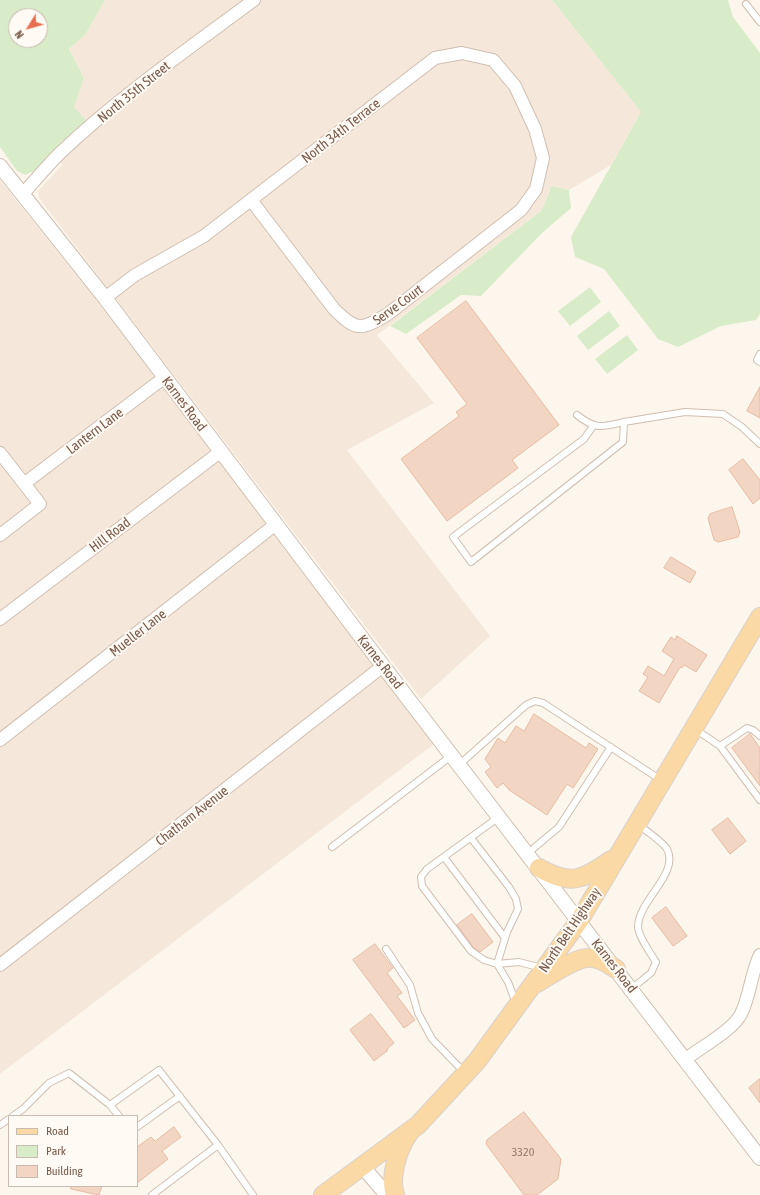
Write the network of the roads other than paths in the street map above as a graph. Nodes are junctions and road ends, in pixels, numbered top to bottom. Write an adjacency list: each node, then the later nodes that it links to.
1 (254, 0): 6 (street, North 35th Street)
2 (746, 4): 3 (lane)
3 (760, 22)
4 (543, 158): 7 (street, North 34th Terrace); 7 (street, Serve Court)
5 (0, 166): 6 (street, Karnes Road)
6 (23, 194): 8 (street, Karnes Road)
7 (251, 200): 8 (street, North 34th Terrace)
8 (105, 298): 11 (street, Karnes Road)
9 (760, 354): 10 (lane)
10 (760, 362)
11 (164, 377): 16 (street, Karnes Road); 18 (street, Lantern Lane)
12 (577, 415): 14 (lane)
13 (624, 422): 14 (lane); 14 (lane); 15 (lane)
14 (593, 426)
15 (760, 444)
16 (220, 452): 19 (street, Karnes Road); 22 (street, Hill Road)
17 (0, 453): 18 (street)
18 (24, 483): 20 (street)
19 (276, 524): 23 (street, Karnes Road); 26 (street, Mueller Lane)
20 (0, 535)
21 (760, 617): 24 (main road, North Belt Highway)
22 (0, 619)
23 (383, 666): 29 (street, Karnes Road); 45 (street, Chatham Avenue)
24 (694, 728): 27 (lane); 30 (main road, North Belt Highway)
25 (760, 736): 27 (lane)
26 (0, 740)
27 (720, 746): 31 (lane)
28 (611, 747): 29 (lane); 30 (lane); 36 (lane)
29 (456, 759): 32 (street, Karnes Road); 35 (lane)
30 (662, 780): 33 (main road, North Belt Highway)
31 (760, 800)
32 (500, 817): 34 (lane); 36 (street, Karnes Road)
33 (637, 823): 37 (main road, North Belt Highway); 49 (lane)
34 (471, 838): 38 (lane); 41 (lane)
35 (332, 847)
36 (528, 854): 39 (street, Karnes Road)
37 (618, 855): 39 (main road); 40 (main road, North Belt Highway)
38 (444, 857): 41 (lane); 44 (lane)
39 (539, 868): 40 (street, Karnes Road)
40 (579, 921): 46 (street, Karnes Road); 47 (main road, North Belt Highway)
41 (505, 938): 44 (lane)
42 (386, 949): 52 (lane)
43 (760, 955): 51 (street)
44 (497, 964): 47 (lane); 50 (lane)
45 (0, 966)
46 (616, 968): 48 (main road); 49 (street, Karnes Road)
47 (544, 969): 48 (main road, North Belt Highway)
48 (531, 986): 50 (main road, North Belt Highway)
49 (632, 989): 51 (street, Karnes Road)
50 (517, 1005): 52 (main road, North Belt Highway)
51 (686, 1059): 60 (street, Karnes Road)
52 (465, 1073): 58 (main road, North Belt Highway)
53 (180, 1096): 54 (lane); 57 (lane); 59 (lane)
54 (110, 1105): 55 (lane); 56 (lane)
55 (14, 1115)
56 (118, 1115)
57 (138, 1126)
58 (411, 1130): 61 (main road, North Belt Highway); 67 (main road)
59 (218, 1145): 62 (lane); 63 (lane)
60 (760, 1158)
61 (362, 1166): 64 (main road, North Belt Highway); 65 (street); 66 (street)
62 (152, 1195)
63 (253, 1195)
64 (323, 1195)
65 (377, 1195)
66 (387, 1195)
67 (395, 1195)

